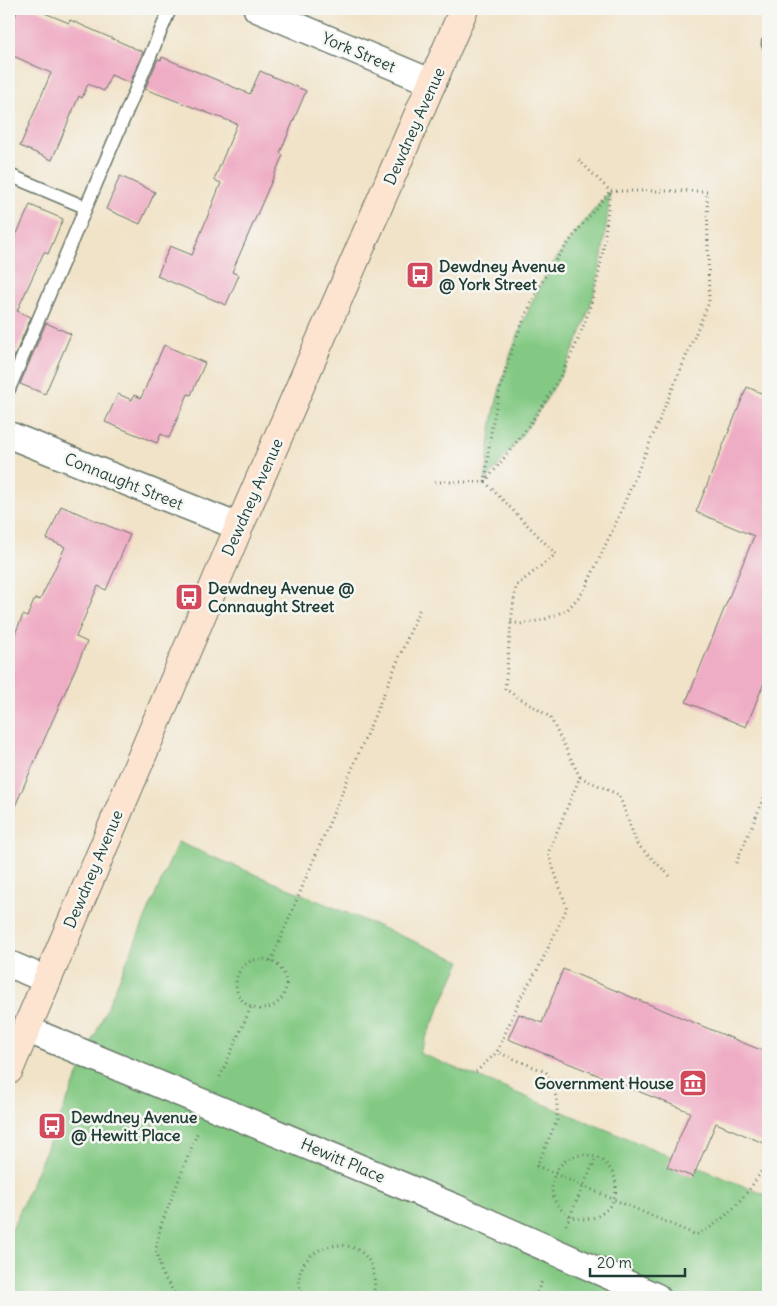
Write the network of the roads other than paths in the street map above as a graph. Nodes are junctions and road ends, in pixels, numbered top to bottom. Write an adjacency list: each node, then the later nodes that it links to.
1 (170, 9): 6 (lane)
2 (257, 9): 4 (street, York Street)
3 (464, 9): 4 (main road, Dewdney Avenue)
4 (433, 83): 9 (main road, Dewdney Avenue)
5 (9, 174): 6 (lane)
6 (85, 208): 7 (lane)
7 (9, 388)
8 (9, 435): 9 (street, Connaught Street)
9 (239, 527): 11 (main road, Dewdney Avenue)
10 (9, 964): 11 (street)
11 (47, 980): 12 (main road, Dewdney Avenue)
12 (26, 1029): 13 (main road, Dewdney Avenue); 14 (street, Hewitt Place)
13 (9, 1070)
14 (657, 1297)

